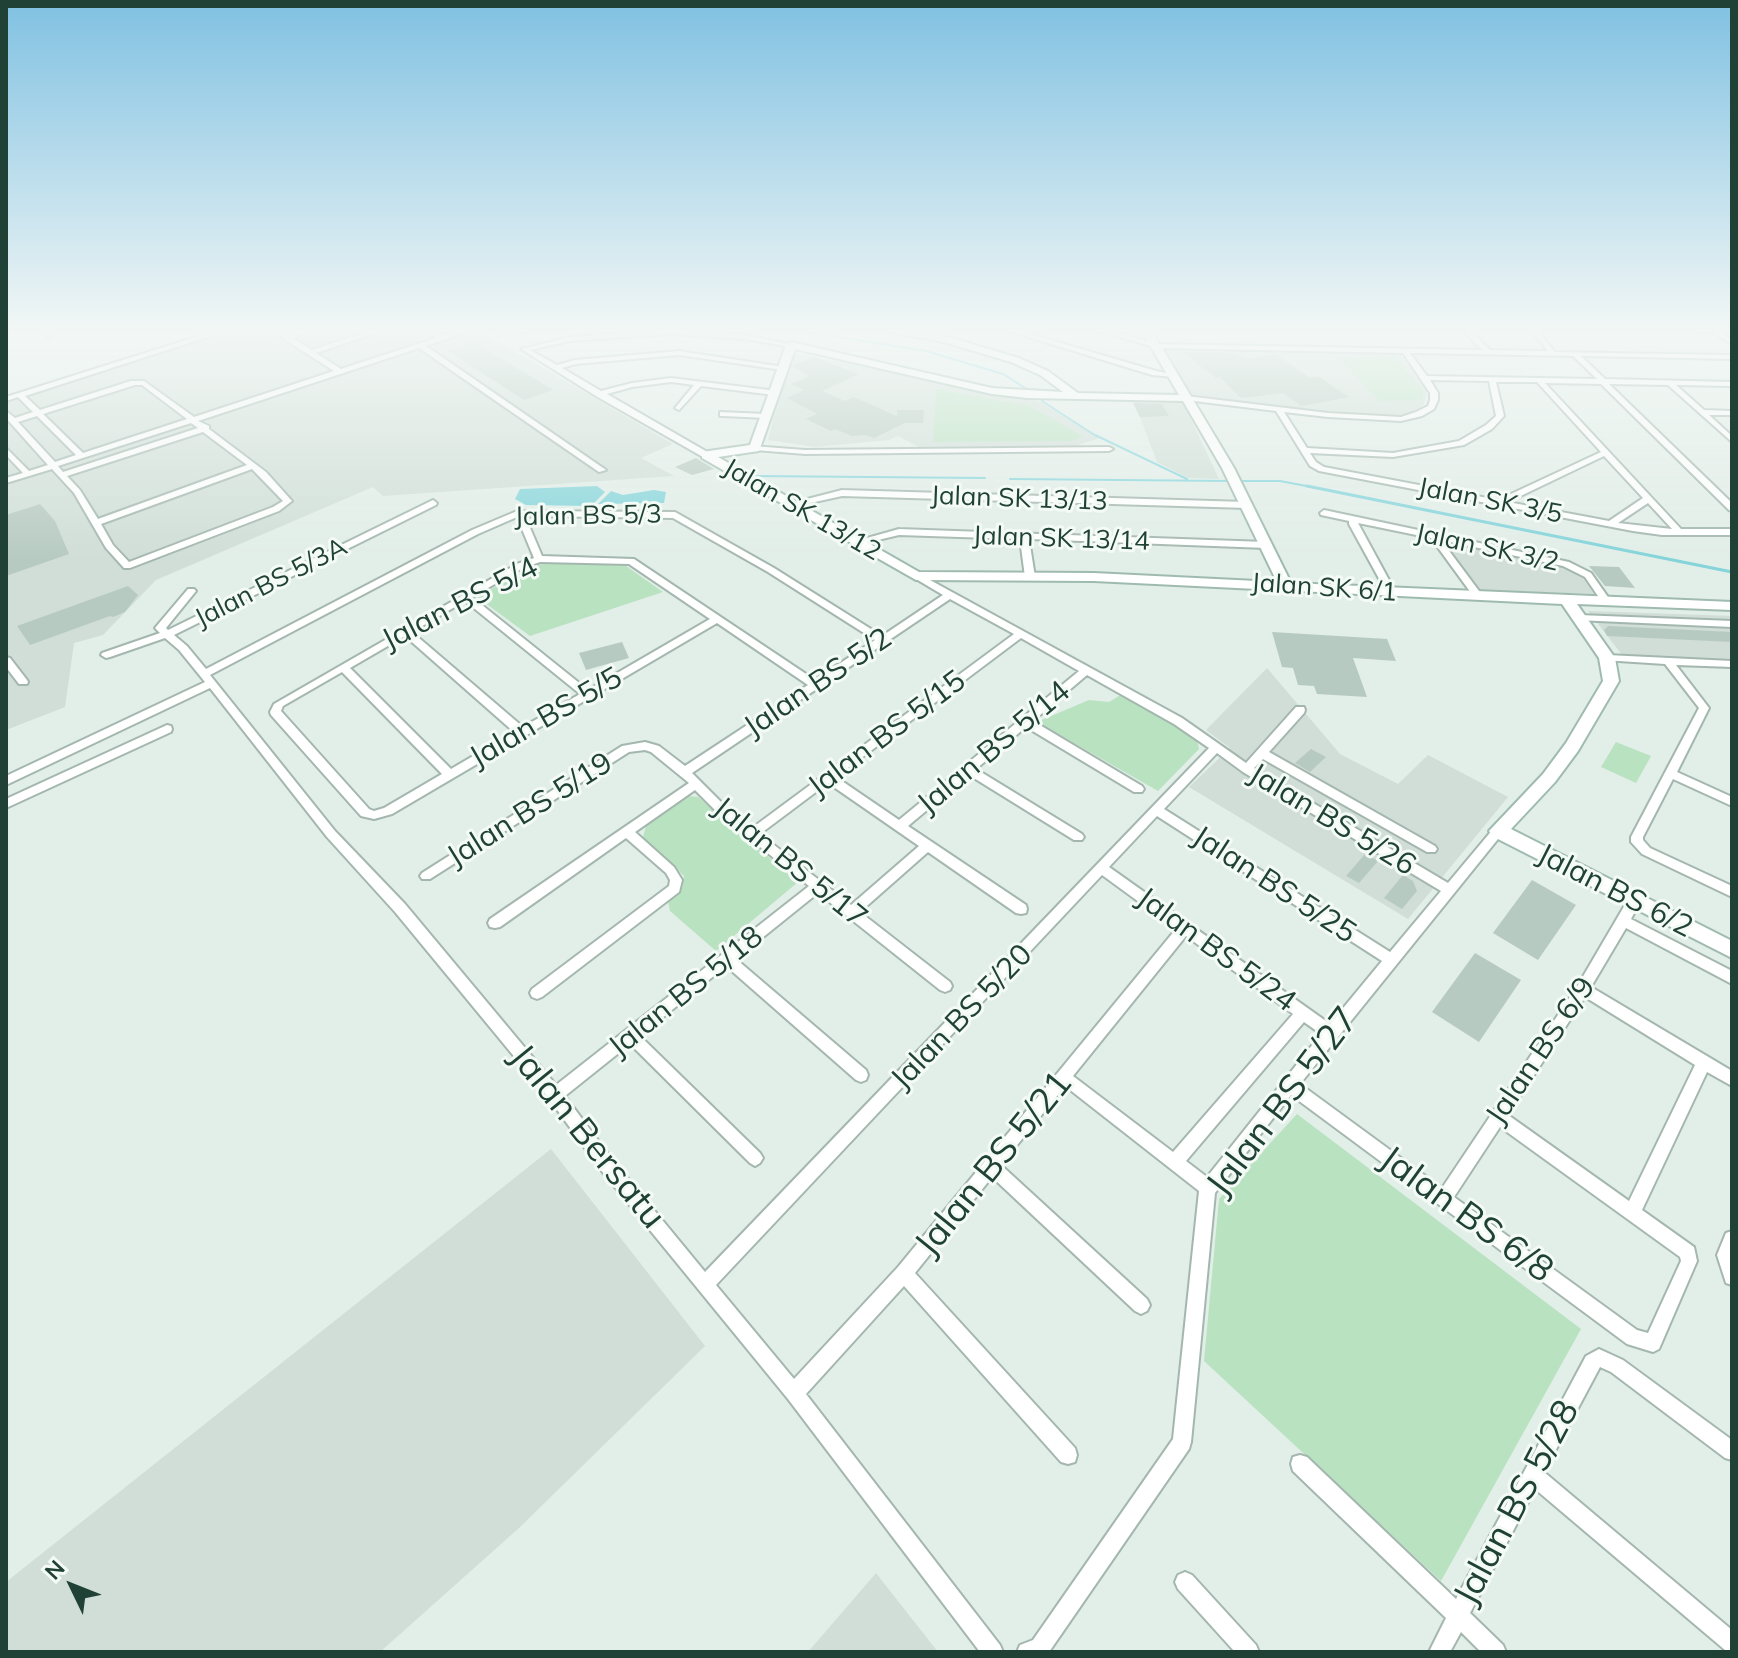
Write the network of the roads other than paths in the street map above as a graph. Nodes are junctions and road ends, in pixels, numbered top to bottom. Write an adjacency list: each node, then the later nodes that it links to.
1 (32, 405): 18 (street)
2 (63, 405): 18 (street)
3 (174, 405): 24 (street)
4 (238, 405): 24 (street)
5 (508, 405): 37 (street)
6 (619, 405): 33 (street, Jalan SK 13/12)
7 (681, 405): 16 (street)
8 (770, 405): 23 (street)
9 (1190, 405): 45 (street)
10 (1239, 405): 17 (street)
11 (1431, 405): 17 (street)
12 (1498, 405): 31 (street)
13 (1563, 405): 32 (street)
14 (1628, 405): 46 (street)
15 (1694, 405): 19 (street)
16 (679, 408)
17 (1280, 411): 31 (street, Jalan SK 3/5)
18 (40, 412): 25 (street); 34 (street)
19 (1701, 412): 21 (street); 27 (street)
20 (6, 413): 25 (street)
21 (1732, 413)
22 (723, 414): 23 (street)
23 (766, 416): 28 (street)
24 (194, 420): 26 (street); 34 (street)
25 (14, 421): 35 (street)
26 (206, 428): 36 (street); 39 (street)
27 (1732, 440)
28 (755, 448): 29 (street); 33 (street)
29 (1109, 449)
30 (6, 450): 38 (street)
31 (1304, 450): 42 (street, Jalan SK 3/5)
32 (1606, 452): 41 (street); 42 (street)
33 (706, 455): 44 (street, Jalan SK 13/12)
34 (82, 457): 35 (street)
35 (54, 465): 38 (street); 39 (street)
36 (253, 466): 50 (street); 50 (street)
37 (602, 470)
38 (28, 474): 40 (street)
39 (62, 475): 50 (street)
40 (6, 481)
41 (1648, 499): 51 (street); 52 (street)
42 (1500, 502): 51 (street, Jalan SK 3/5)
43 (433, 503): 74 (street, Jalan BS 5/3A)
44 (792, 504): 45 (street, Jalan SK 13/13); 56 (street, Jalan SK 13/12)
45 (1247, 505): 57 (street)
46 (1732, 508)
47 (520, 513): 58 (street); 76 (street, Jalan BS 5/3); 84 (street, Jalan BS 5/3)
48 (1324, 513): 49 (street, Jalan SK 3/2)
49 (1354, 519): 55 (street, Jalan SK 3/2); 63 (street, Jalan SK 3/2)
50 (96, 523)
51 (1610, 524): 52 (street, Jalan SK 3/5)
52 (1678, 531): 53 (street, Jalan SK 3/5)
53 (1732, 532)
54 (1024, 538): 56 (street, Jalan SK 13/14); 57 (street, Jalan SK 13/14); 60 (street)
55 (1435, 538): 65 (street); 68 (street, Jalan SK 3/2)
56 (857, 542): 59 (street, Jalan SK 13/12)
57 (1266, 545): 61 (street)
58 (539, 559): 66 (street, Jalan BS 5/4); 71 (street, Jalan BS 5/4)
59 (916, 576): 60 (street, Jalan SK 6/1); 64 (street, Jalan BS 5/26)
60 (1030, 577): 61 (street, Jalan SK 6/1)
61 (1285, 585): 63 (street, Jalan SK 6/1)
62 (191, 591): 74 (street)
63 (1391, 593): 65 (street, Jalan SK 6/1)
64 (951, 594): 75 (street, Jalan BS 5/26); 76 (street, Jalan BS 5/2)
65 (1477, 595): 67 (street, Jalan SK 6/1)
66 (466, 597): 73 (street, Jalan BS 5/4); 87 (street)
67 (1565, 598): 68 (street, Jalan SK 6/1); 70 (street)
68 (1605, 600): 69 (street, Jalan SK 6/1)
69 (1732, 606)
70 (1579, 618): 72 (street); 78 (street)
71 (717, 619): 86 (street, Jalan BS 5/4); 87 (street, Jalan BS 5/5)
72 (1732, 624)
73 (405, 631): 82 (street, Jalan BS 5/4); 91 (street)
74 (169, 633): 77 (street, Jalan BS 5/3A); 84 (street, Jalan Bersatu)
75 (1022, 633): 83 (street, Jalan BS 5/26); 100 (street, Jalan BS 5/15)
76 (881, 640): 86 (street, Jalan BS 5/2)
77 (106, 655)
78 (1607, 658): 80 (street); 109 (street, Jalan BS 5/27)
79 (6, 660): 85 (street)
80 (1668, 661): 81 (street); 98 (street)
81 (1732, 664)
82 (343, 667): 99 (street); 107 (street, Jalan BS 5/4)
83 (1087, 670): 89 (street, Jalan BS 5/14); 93 (street, Jalan BS 5/26)
84 (207, 680): 101 (street, Jalan BS 5/3); 141 (street, Jalan Bersatu)
85 (23, 682)
86 (816, 685): 97 (street, Jalan BS 5/2)
87 (587, 694): 91 (street, Jalan BS 5/5)
88 (1300, 710): 94 (street)
89 (1026, 722): 96 (street, Jalan BS 5/14); 103 (street)
90 (167, 729): 105 (street)
91 (521, 732): 99 (street, Jalan BS 5/5)
92 (635, 746): 97 (street, Jalan BS 5/17); 116 (street, Jalan BS 5/19)
93 (1215, 748): 95 (street, Jalan BS 5/26); 106 (street, Jalan BS 5/20)
94 (1262, 753): 95 (street); 114 (street)
95 (1247, 769): 118 (street, Jalan BS 5/26)
96 (969, 770): 108 (street, Jalan BS 5/14); 112 (street)
97 (685, 772): 102 (street, Jalan BS 5/17)
98 (1671, 774): 104 (street); 119 (street)
99 (450, 775): 107 (street, Jalan BS 5/5)
100 (828, 777): 108 (street); 111 (street, Jalan BS 5/15)
101 (6, 781)
102 (694, 785): 110 (street); 111 (street, Jalan BS 5/17)
103 (1138, 789)
104 (1732, 802)
105 (6, 804)
106 (1156, 810): 115 (street, Jalan BS 5/20); 128 (street, Jalan BS 5/25)
107 (374, 815)
108 (900, 826): 113 (street)
109 (1498, 831): 118 (street, Jalan BS 5/27); 120 (street, Jalan BS 6/2)
110 (627, 832): 124 (street); 132 (street)
111 (752, 834): 117 (street, Jalan BS 5/17)
112 (1078, 837)
113 (928, 845): 121 (street); 122 (street)
114 (1431, 849)
115 (1101, 868): 125 (street, Jalan BS 5/24); 152 (street, Jalan BS 5/20)
116 (426, 876)
117 (816, 887): 122 (street, Jalan BS 5/17); 127 (street, Jalan BS 5/18)
118 (1449, 890): 128 (street, Jalan BS 5/27)
119 (1732, 892)
120 (1634, 902): 123 (street, Jalan BS 6/9); 126 (street, Jalan BS 6/2)
121 (1021, 909)
122 (850, 913): 130 (street, Jalan BS 5/17)
123 (1624, 921): 129 (street); 131 (street, Jalan BS 6/9)
124 (495, 923)
125 (1185, 927): 133 (street, Jalan BS 5/24); 138 (street, Jalan BS 5/21)
126 (1732, 950)
127 (727, 959): 135 (street, Jalan BS 5/18); 137 (street)
128 (1392, 960): 134 (street, Jalan BS 5/27)
129 (1732, 978)
130 (945, 986)
131 (1583, 989): 136 (street); 142 (street, Jalan BS 6/9)
132 (537, 993)
133 (1303, 1013): 134 (street, Jalan BS 5/24); 144 (street)
134 (1331, 1033): 140 (street, Jalan BS 5/27)
135 (631, 1036): 141 (street, Jalan BS 5/18); 143 (street)
136 (1704, 1062): 139 (street); 148 (street)
137 (861, 1075)
138 (1065, 1078): 144 (street); 145 (street, Jalan BS 5/21)
139 (1732, 1079)
140 (1289, 1085): 146 (street, Jalan BS 5/27); 147 (street, Jalan BS 6/8)
141 (555, 1095): 152 (street, Jalan Bersatu)
142 (1497, 1116): 147 (street, Jalan BS 6/9); 148 (street)
143 (755, 1158)
144 (1174, 1163): 146 (street)
145 (992, 1167): 150 (street, Jalan BS 5/21); 153 (street)
146 (1208, 1188): 163 (street, Jalan BS 5/27)
147 (1444, 1198): 148 (street, Jalan BS 6/8)
148 (1633, 1211)
149 (1729, 1247): 151 (street)
150 (904, 1273): 154 (street, Jalan BS 5/21); 156 (street)
151 (1732, 1277)
152 (706, 1283): 154 (street, Jalan Bersatu)
153 (1141, 1305)
154 (794, 1393): 162 (street, Jalan Bersatu)
155 (1732, 1451): 158 (street, Jalan BS 5/28)
156 (1068, 1455)
157 (1300, 1464): 160 (street)
158 (1533, 1475): 160 (street, Jalan BS 5/28); 161 (street)
159 (1185, 1582): 164 (street)
160 (1457, 1615): 165 (street, Jalan BS 5/28); 166 (street)
161 (1732, 1643)
162 (993, 1652)
163 (1027, 1652)
164 (1249, 1652)
165 (1439, 1652)
166 (1496, 1652)

